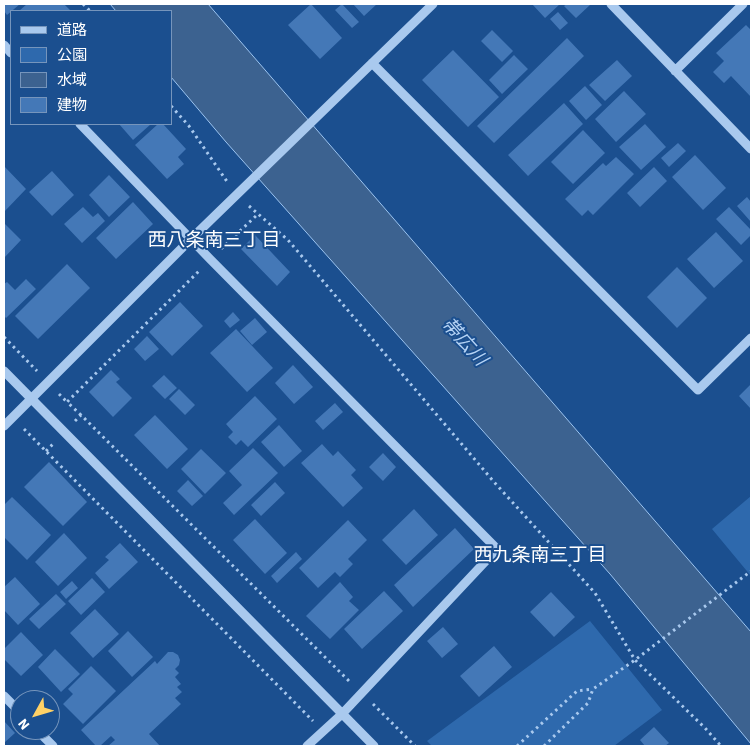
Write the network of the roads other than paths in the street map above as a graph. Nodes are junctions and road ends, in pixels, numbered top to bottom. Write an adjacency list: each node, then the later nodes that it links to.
1 (433, 4): 4 (street)
2 (611, 4): 5 (street)
3 (744, 4): 5 (street)
4 (372, 63): 8 (street); 9 (street)
5 (675, 71): 7 (street)
6 (81, 125): 8 (street)
7 (751, 149)
8 (191, 239): 11 (street); 13 (street)
9 (751, 338)
10 (4, 371): 11 (street)
11 (31, 399): 12 (street); 13 (street)
12 (4, 426)
13 (342, 714): 14 (street); 15 (street)
14 (307, 746)
15 (374, 746)

